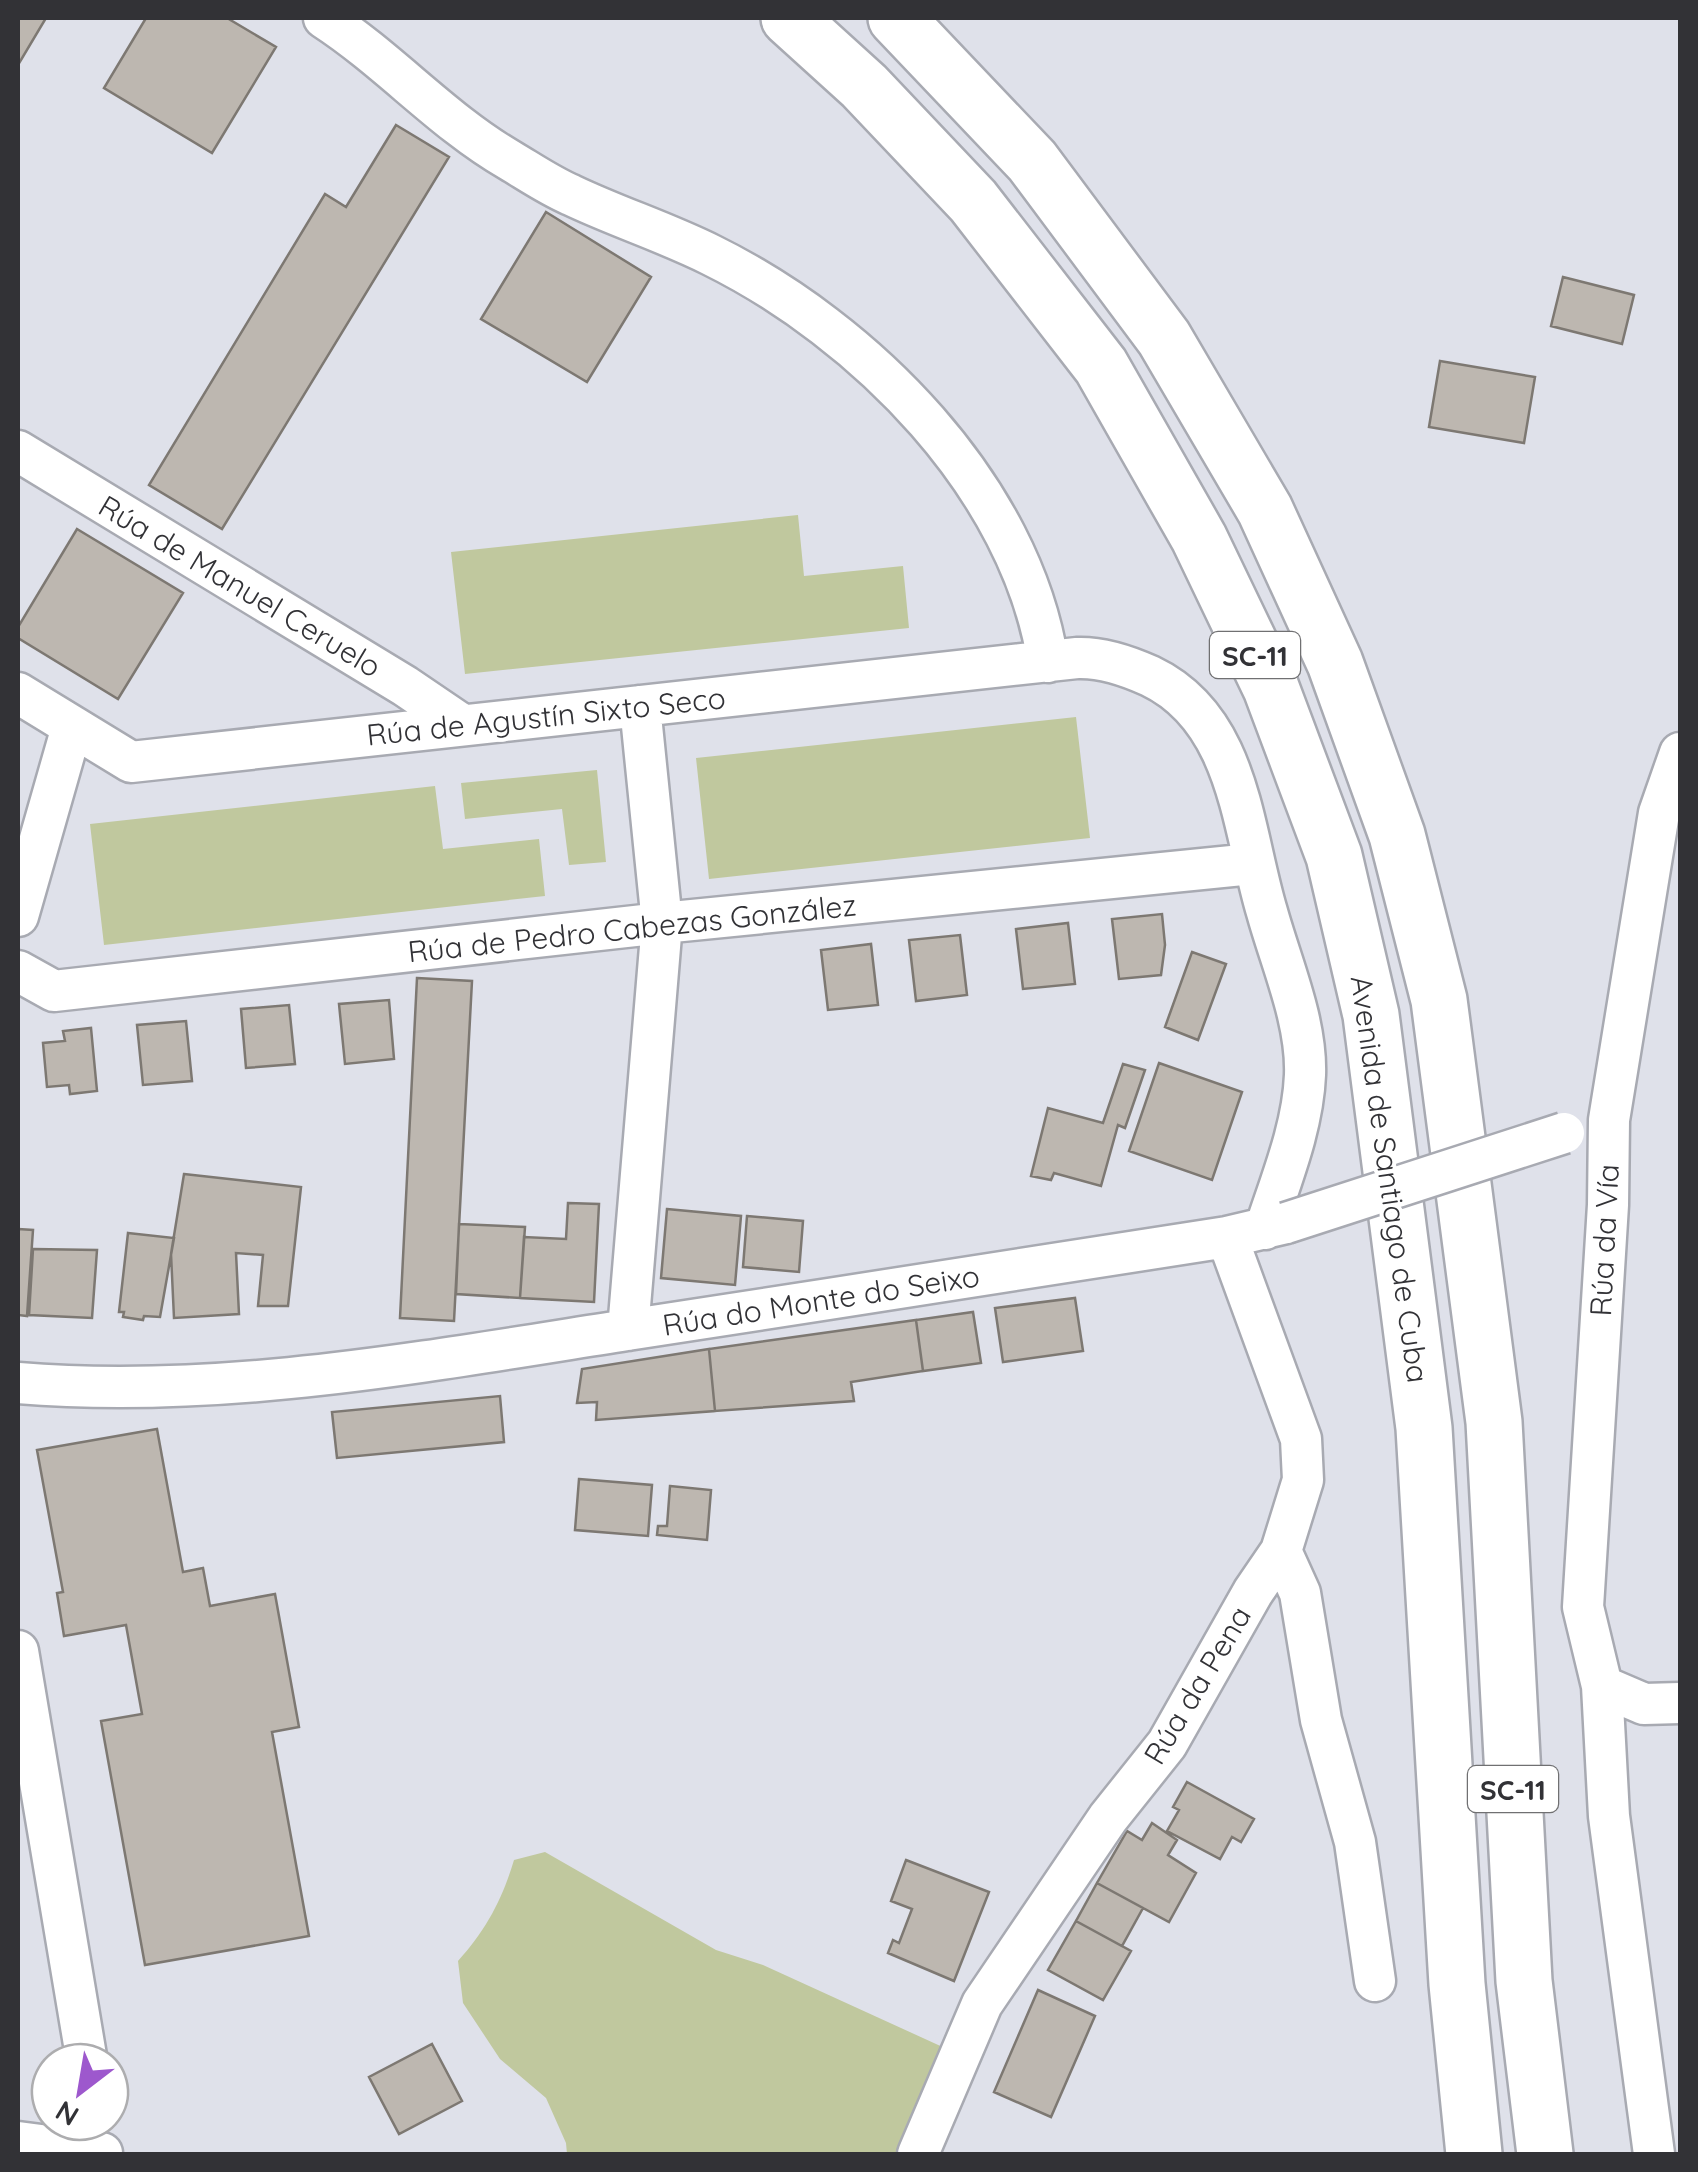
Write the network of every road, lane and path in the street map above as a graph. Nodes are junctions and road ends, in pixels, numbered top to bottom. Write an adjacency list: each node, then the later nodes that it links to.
1 (324, 18): 5 (street)
2 (789, 18): 28 (highway, Avenida de Santiago de Cuba / SC-11)
3 (896, 18): 29 (highway, SC-11)
4 (18, 451): 8 (street, Rúa de Manuel Ceruelo)
5 (1048, 662): 7 (street, Rúa de Agustín Sixto Seco); 11 (street, Rúa de Agustín Sixto Seco)
6 (18, 693): 9 (street, Rúa de Agustín Sixto Seco)
7 (640, 706): 8 (street, Rúa de Agustín Sixto Seco); 13 (street)
8 (461, 724): 9 (street, Rúa de Agustín Sixto Seco)
9 (72, 726): 12 (street)
10 (1680, 754): 15 (street, Rúa da Vía)
11 (1252, 864): 13 (street, Rúa de Pedro Cabezas González); 16 (street)
12 (18, 916)
13 (662, 923): 14 (street, Rúa de Pedro Cabezas González); 17 (street)
14 (18, 971)
15 (1609, 1120): 16 (street, Rúa do Monte do Seixo, bridge); 21 (street, Rúa da Vía)
16 (1259, 1230): 17 (street, Rúa do Monte do Seixo); 19 (street, Rúa da Pena)
17 (628, 1330): 18 (street, Rúa do Monte do Seixo)
18 (18, 1383)
19 (1281, 1551): 23 (street); 27 (street, Rúa da Pena)
20 (18, 1651): 24 (street)
21 (1602, 1686): 22 (street); 30 (street, Rúa da Vía)
22 (1662, 1704)
23 (1375, 1980)
24 (84, 2042)
25 (18, 2142): 26 (street)
26 (102, 2154)
27 (918, 2154)
28 (1474, 2154)
29 (1545, 2154)
30 (1654, 2154)

